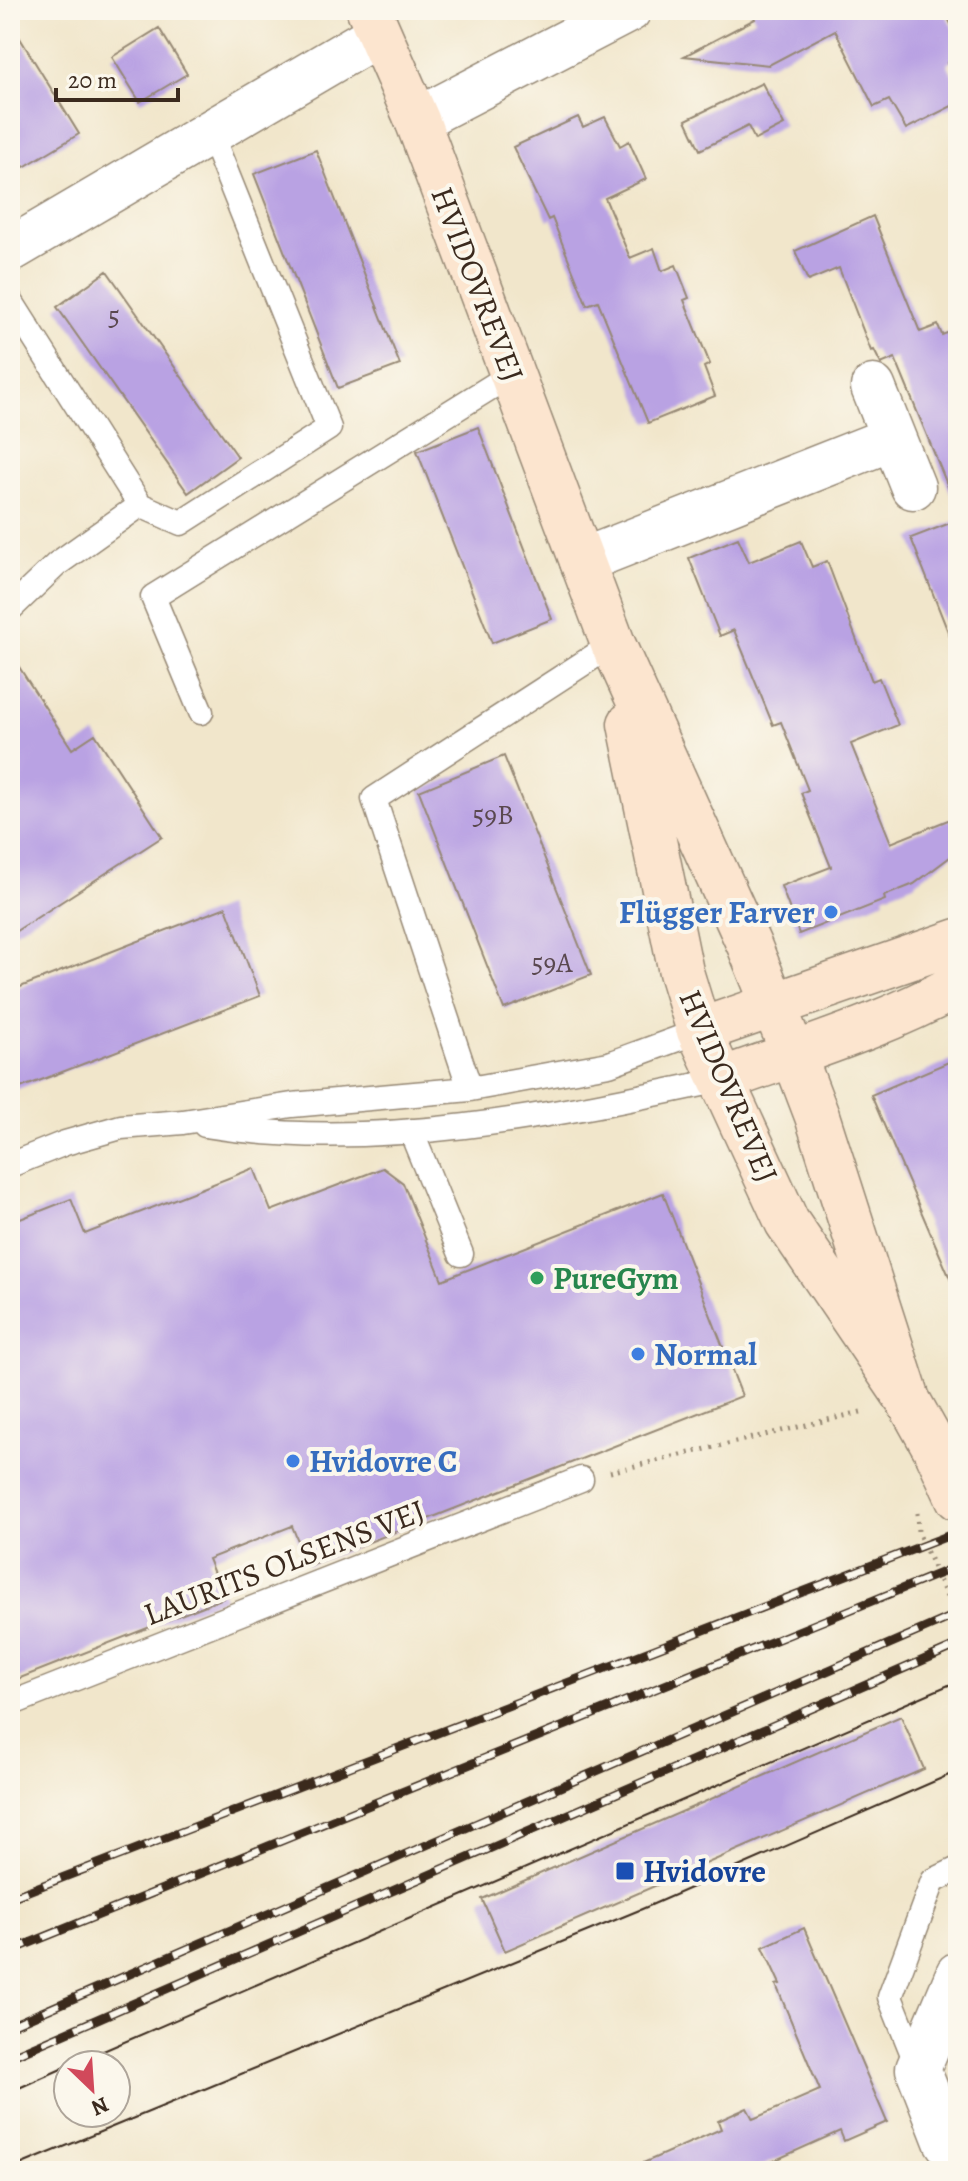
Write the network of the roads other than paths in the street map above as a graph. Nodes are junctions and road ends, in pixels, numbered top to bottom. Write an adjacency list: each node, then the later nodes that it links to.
1 (629, 10): 3 (street)
2 (374, 22): 3 (street, HVIDOVREVEJ); 4 (street)
3 (417, 120): 7 (street, HVIDOVREVEJ)
4 (210, 132): 5 (street); 11 (lane)
5 (10, 250)
6 (10, 300): 11 (lane)
7 (512, 374): 12 (street, HVIDOVREVEJ); 15 (lane)
8 (873, 387): 9 (street)
9 (893, 438): 10 (street); 12 (street)
10 (913, 487)
11 (140, 505): 13 (lane)
12 (582, 561): 14 (street, HVIDOVREVEJ)
13 (10, 609)
14 (613, 644): 18 (street, HVIDOVREVEJ); 19 (street, HVIDOVREVEJ); 22 (lane)
15 (201, 712)
16 (958, 941): 18 (street)
17 (958, 985): 20 (street)
18 (775, 1007): 19 (street); 20 (street, HVIDOVREVEJ)
19 (699, 1031): 21 (street, HVIDOVREVEJ); 22 (lane)
20 (793, 1053): 21 (street); 27 (street, HVIDOVREVEJ)
21 (721, 1080): 24 (lane); 27 (street, HVIDOVREVEJ)
22 (470, 1089): 23 (lane)
23 (183, 1122): 24 (lane); 25 (lane)
24 (411, 1131): 26 (lane)
25 (10, 1165)
26 (461, 1254)
27 (908, 1400): 29 (street, HVIDOVREVEJ)
28 (581, 1479): 30 (lane, LAURITS OLSENS VEJ)
29 (958, 1498)
30 (10, 1704)
31 (958, 1869): 33 (lane)
32 (958, 1974): 33 (street)
33 (918, 2069): 34 (street)
34 (958, 2158)
35 (958, 2166): 36 (street)
36 (951, 2171)

